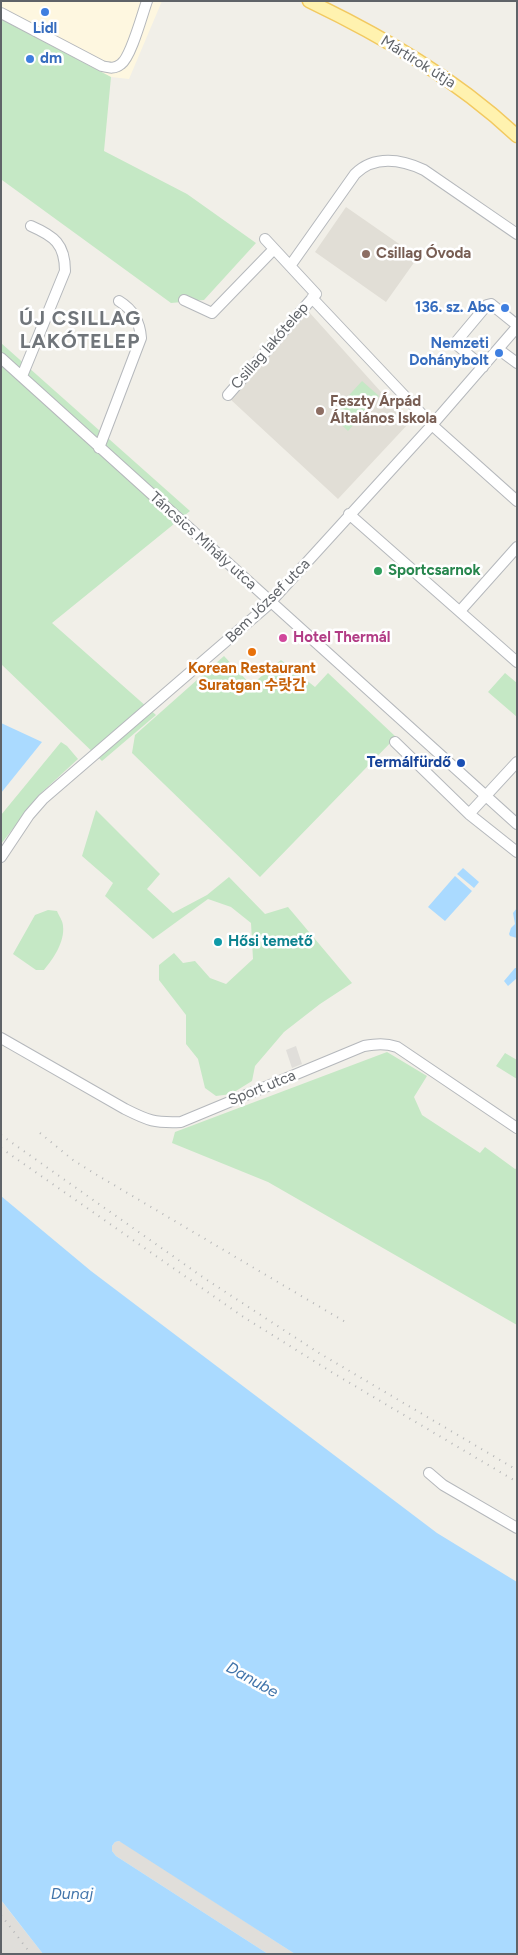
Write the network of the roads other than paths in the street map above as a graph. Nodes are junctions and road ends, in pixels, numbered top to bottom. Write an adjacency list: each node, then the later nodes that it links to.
1 (147, 1): 3 (street)
2 (309, 1): 4 (main road, Mártírok útja)
3 (1, 13)
4 (517, 136)
5 (31, 226): 18 (street)
6 (517, 234): 9 (street)
7 (264, 239): 8 (street, Csillag lakótelep)
8 (274, 249): 9 (street, Csillag lakótelep); 11 (street)
9 (290, 266): 10 (street, Csillag lakótelep)
10 (312, 298): 19 (street, Csillag lakótelep); 20 (street, Csillag lakótelep)
11 (184, 300)
12 (119, 301): 21 (street)
13 (517, 326): 14 (street, Bem József utca); 17 (street)
14 (498, 349): 16 (street); 17 (street, Bem József utca)
15 (1, 358): 18 (street, Táncsics Mihály utca)
16 (517, 363)
17 (483, 367): 20 (street, Bem József utca)
18 (22, 376): 21 (street, Táncsics Mihály utca)
19 (228, 395)
20 (432, 425): 22 (street, Csillag lakótelep); 23 (street, Bem József utca)
21 (99, 448): 25 (street, Táncsics Mihály utca)
22 (517, 500)
23 (349, 514): 25 (street, Bem József utca); 26 (street)
24 (517, 547): 26 (street)
25 (271, 602): 30 (street, Táncsics Mihály utca); 34 (street, Bem József utca)
26 (460, 612): 27 (street)
27 (517, 662)
28 (396, 742): 31 (street)
29 (517, 762): 30 (street)
30 (486, 797): 31 (street); 32 (street, Táncsics Mihály utca)
31 (469, 814): 33 (street)
32 (517, 824)
33 (517, 852)
34 (1, 857)
35 (1, 1038): 36 (street, Sport utca)
36 (517, 1128)
37 (429, 1472): 38 (street)
38 (517, 1528)

